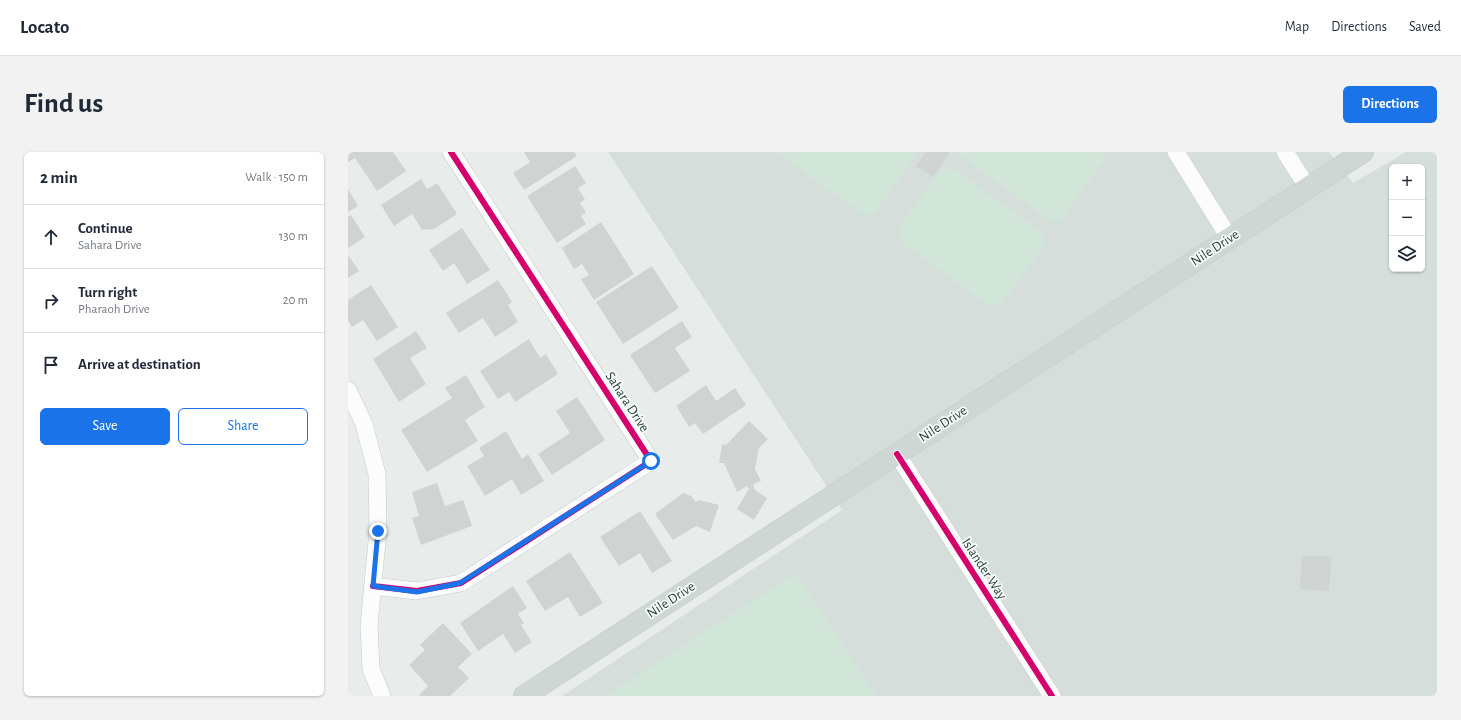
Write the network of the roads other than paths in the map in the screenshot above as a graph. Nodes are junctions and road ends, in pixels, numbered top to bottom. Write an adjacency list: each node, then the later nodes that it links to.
1 (451, 152): 9 (street, Sahara Drive)
2 (1176, 152): 6 (street)
3 (1285, 152): 5 (street)
4 (1363, 152): 5 (main road, Nile Drive)
5 (1308, 188): 6 (main road, Nile Drive)
6 (1230, 239): 8 (main road, Nile Drive)
7 (348, 390): 9 (street)
8 (897, 454): 10 (street, Islander Way); 12 (main road, Nile Drive)
9 (373, 586): 11 (street)
10 (1048, 695)
11 (382, 696)
12 (524, 696)

